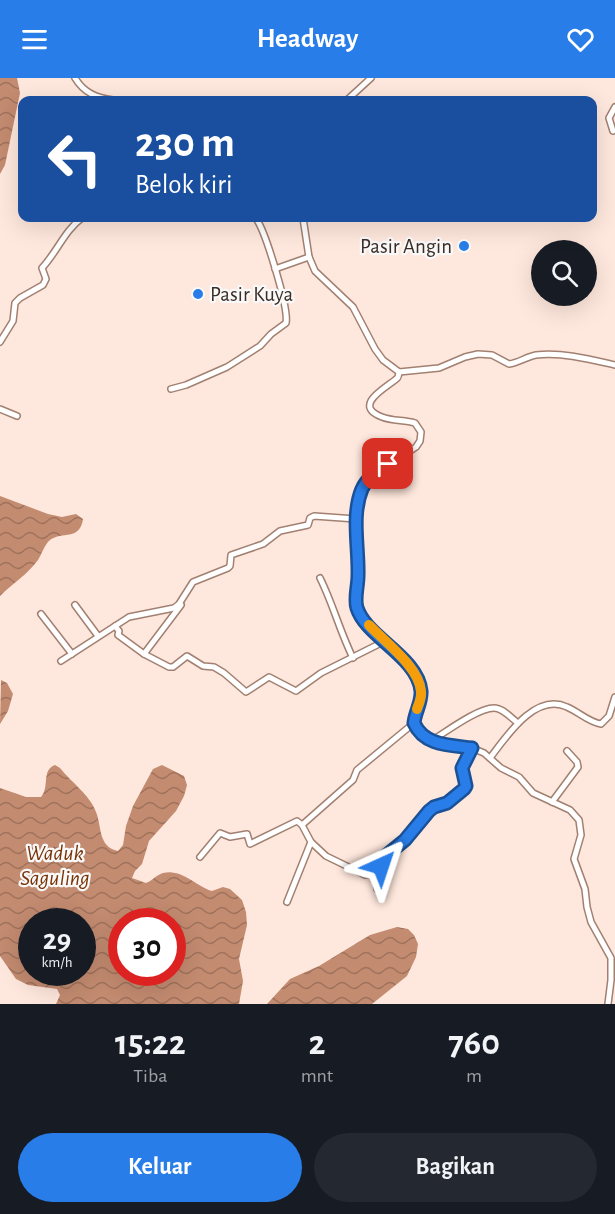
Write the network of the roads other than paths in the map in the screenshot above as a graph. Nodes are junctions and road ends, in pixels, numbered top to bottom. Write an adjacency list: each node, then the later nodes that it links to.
1 (75, 78): 3 (street)
2 (371, 78): 4 (street)
3 (93, 96)
4 (351, 96)
5 (615, 107): 6 (street)
6 (613, 131)
7 (77, 222): 12 (street)
8 (258, 222): 11 (street)
9 (304, 222): 10 (street)
10 (309, 257): 11 (street); 14 (street)
11 (275, 269): 15 (street)
12 (0, 342)
13 (615, 366): 14 (street)
14 (399, 372): 18 (street)
15 (171, 389)
16 (0, 409): 17 (street)
17 (17, 416)
18 (356, 519): 20 (street); 25 (street)
19 (320, 578): 28 (street)
20 (181, 601): 23 (street); 27 (street)
21 (75, 604): 24 (street)
22 (40, 615): 26 (street)
23 (115, 626): 24 (street); 27 (street)
24 (98, 636): 26 (street)
25 (385, 641): 28 (street); 31 (street)
26 (72, 654): 29 (street)
27 (144, 654): 28 (street)
28 (353, 658)
29 (61, 661)
30 (615, 697): 32 (street)
31 (414, 723): 33 (street); 38 (street)
32 (518, 723): 33 (street); 36 (street)
33 (431, 741): 34 (street)
34 (472, 748): 36 (street); 41 (street)
35 (567, 751): 37 (street)
36 (490, 758): 37 (street)
37 (552, 801): 44 (street)
38 (302, 825): 39 (street); 40 (street)
39 (311, 842): 41 (street); 43 (street)
40 (200, 857)
41 (371, 874): 42 (street)
42 (377, 889)
43 (287, 902)
44 (608, 1004)

